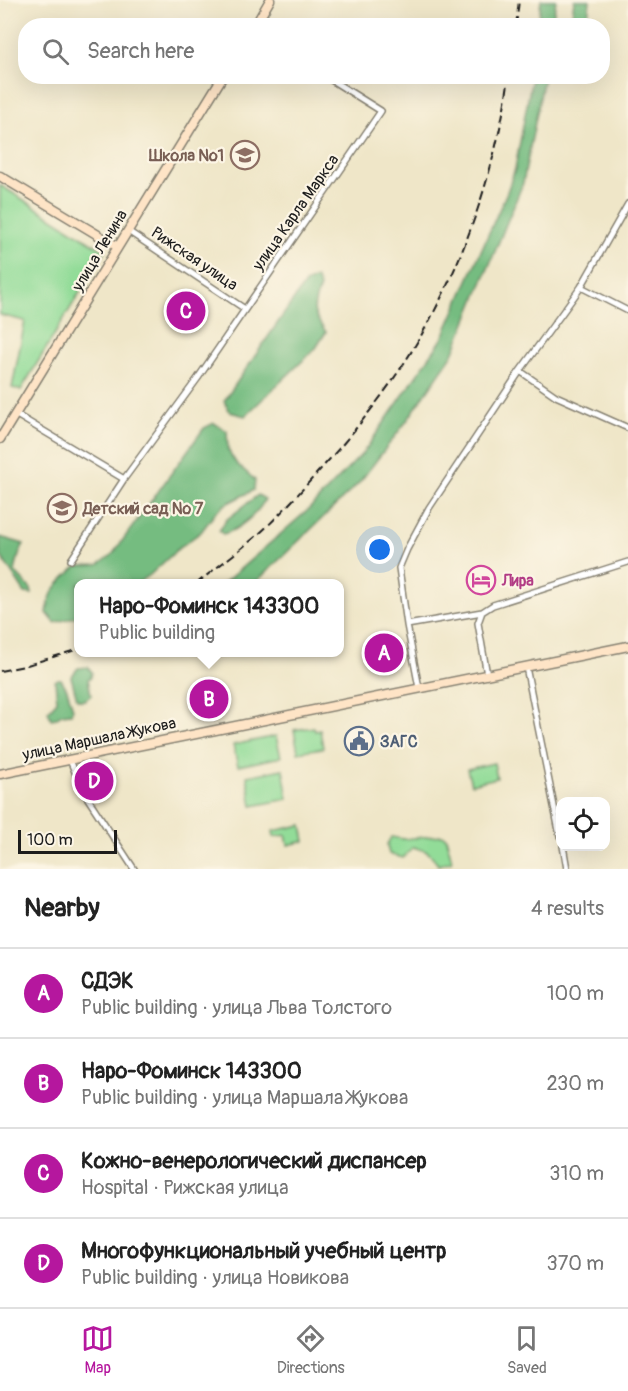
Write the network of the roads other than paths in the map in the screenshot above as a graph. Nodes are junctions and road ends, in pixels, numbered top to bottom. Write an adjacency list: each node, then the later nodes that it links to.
1 (270, 0): 2 (main road)
2 (260, 18)
3 (218, 84): 7 (main road, улица Ленина)
4 (338, 84): 10 (street, улица Карла Маркса)
5 (0, 176): 8 (main road)
6 (628, 204): 9 (street)
7 (128, 231): 8 (main road, улица Ленина); 10 (street, Рижская улица)
8 (118, 247): 13 (main road, улица Ленина)
9 (581, 287): 11 (street); 12 (street)
10 (245, 309): 16 (street, улица Карла Маркса)
11 (628, 311)
12 (520, 371): 14 (street); 20 (street)
13 (15, 414): 15 (main road, улица Ленина); 16 (street)
14 (628, 429)
15 (0, 439)
16 (124, 479): 17 (street, улица Карла Маркса)
17 (72, 560)
18 (628, 562): 19 (street)
19 (482, 612): 20 (street); 23 (street)
20 (407, 625): 24 (street)
21 (628, 646): 22 (main road, улица Маршала Жукова)
22 (526, 667): 23 (main road, улица Маршала Жукова); 27 (street)
23 (487, 675): 24 (main road, улица Маршала Жукова)
24 (419, 688): 25 (main road, улица Маршала Жукова)
25 (70, 760): 26 (main road, улица Маршала Жукова); 29 (street)
26 (0, 774)
27 (556, 812)
28 (564, 851): 30 (street)
29 (134, 869)
30 (567, 869)

